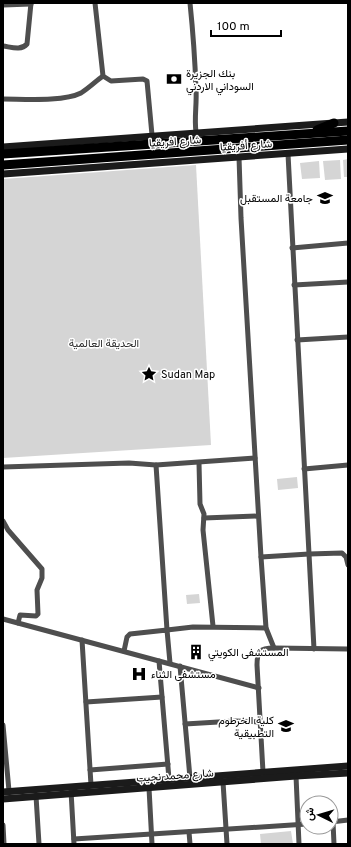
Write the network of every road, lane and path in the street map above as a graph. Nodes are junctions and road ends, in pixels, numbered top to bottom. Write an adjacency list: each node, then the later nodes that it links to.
1 (31, 3): 4 (street); 5 (street)
2 (95, 3): 6 (street)
3 (190, 3): 11 (street)
4 (3, 6)
5 (3, 46)
6 (103, 76): 7 (street); 13 (street)
7 (3, 100)
8 (348, 122): 9 (street, شارع أفريقيا)
9 (334, 123): 11 (street, شارع أفريقيا); 12 (highway)
10 (348, 131): 12 (highway, شارع افريقيا)
11 (196, 132): 13 (street, شارع أفريقيا)
12 (308, 134): 13 (highway, شارع افريقيا)
13 (152, 140): 15 (street, شارع أفريقيا); 16 (highway, شارع افريقيا); 23 (highway)
14 (348, 140): 19 (highway, شارع افريقيا)
15 (20, 145): 17 (street, شارع أفريقيا); 20 (highway)
16 (134, 145): 20 (highway, شارع افريقيا); 24 (highway)
17 (3, 147)
18 (348, 149): 22 (street, شارع أفريقيا)
19 (267, 150): 22 (street, شارع أفريقيا); 23 (highway, شارع افريقيا); 25 (street, شارع أفريقيا)
20 (41, 151): 21 (highway, شارع افريقيا)
21 (3, 154)
22 (288, 154): 29 (street)
23 (155, 155): 24 (highway, شارع افريقيا)
24 (142, 156): 26 (highway, شارع افريقيا)
25 (239, 157): 27 (street, شارع أفريقيا); 34 (street)
26 (3, 165)
27 (3, 174)
28 (348, 243): 29 (street)
29 (292, 248): 31 (street)
30 (348, 282): 31 (street)
31 (294, 285): 33 (street)
32 (348, 337): 33 (street)
33 (297, 340): 39 (street)
34 (255, 458): 35 (street); 40 (street)
35 (199, 463): 36 (street); 41 (street)
36 (156, 465): 38 (street); 50 (street)
37 (348, 465): 39 (street)
38 (3, 467)
39 (304, 469): 43 (street)
40 (258, 516): 41 (street); 44 (street)
41 (204, 518): 48 (street)
42 (3, 521): 47 (street)
43 (309, 554): 44 (street); 45 (street); 53 (street)
44 (260, 556): 49 (street)
45 (348, 565)
46 (3, 619): 47 (street)
47 (18, 623): 51 (street)
48 (213, 626): 49 (street); 50 (street)
49 (266, 628): 52 (street)
50 (167, 630): 55 (street); 57 (street)
51 (82, 640): 55 (street); 61 (street)
52 (274, 648): 53 (street); 59 (street)
53 (314, 649): 54 (street)
54 (348, 649)
55 (124, 651): 56 (street)
56 (159, 660): 57 (street); 60 (street)
57 (170, 664): 58 (street)
58 (180, 666): 59 (street); 63 (street)
59 (259, 688): 62 (street)
60 (162, 697): 61 (street); 65 (street)
61 (86, 702): 67 (street)
62 (261, 722): 63 (street); 68 (street)
63 (185, 724): 71 (street)
64 (3, 725): 77 (street)
65 (168, 764): 67 (street); 72 (street)
66 (348, 766): 68 (street, شارع محمد نجيب)
67 (90, 770): 74 (street)
68 (263, 772): 71 (street, شارع محمد نجيب)
69 (348, 774): 70 (street, شارع محمد نجيب)
70 (296, 776): 73 (street, شارع محمد نجيب); 80 (street)
71 (190, 778): 72 (street, شارع محمد نجيب)
72 (169, 779): 74 (street, شارع محمد نجيب)
73 (223, 782): 75 (street, شارع محمد نجيب); 82 (street)
74 (92, 785): 76 (street, شارع محمد نجيب)
75 (149, 788): 76 (street, شارع محمد نجيب); 84 (street)
76 (71, 790): 77 (street, شارع محمد نجيب); 78 (street, شارع محمد نجيب); 86 (street)
77 (6, 791)
78 (36, 796): 79 (street, شارع محمد نجيب); 88 (street)
79 (3, 799)
80 (298, 824): 82 (street); 93 (street)
81 (3, 825): 87 (street)
82 (226, 830): 83 (street); 92 (street)
83 (189, 832): 84 (street); 91 (street)
84 (151, 834): 85 (street); 90 (street)
85 (112, 837): 86 (street); 89 (street)
86 (74, 841)
87 (4, 844)
88 (39, 844)
89 (113, 844)
90 (152, 844)
91 (190, 844)
92 (227, 844)
93 (299, 844)

